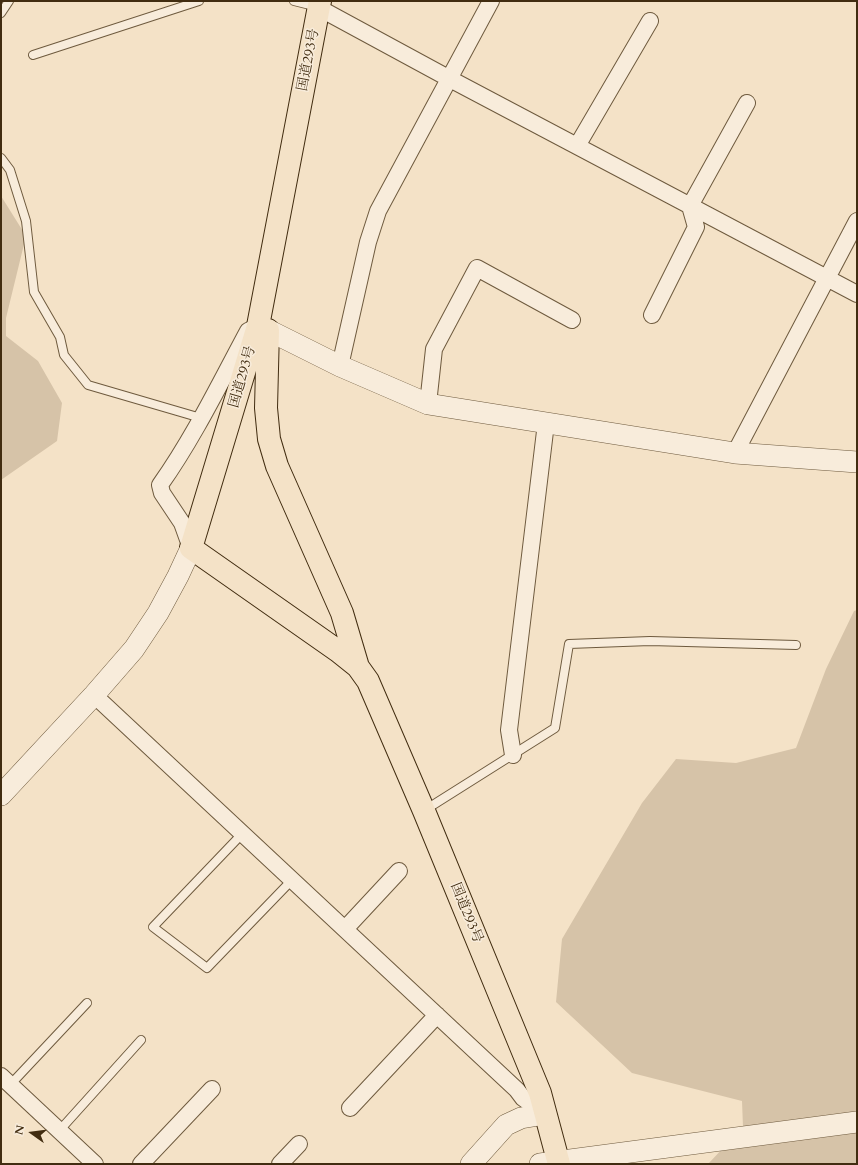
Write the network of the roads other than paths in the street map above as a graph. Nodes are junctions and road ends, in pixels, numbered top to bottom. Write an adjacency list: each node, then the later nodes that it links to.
1 (9, 1): 6 (lane)
2 (199, 1): 8 (lane)
3 (294, 1): 5 (lane)
4 (491, 1): 9 (street)
5 (320, 4): 9 (street); 19 (highway, 国道293号)
6 (1, 13)
7 (650, 20): 11 (street)
8 (33, 55)
9 (450, 79): 11 (street); 20 (street)
10 (747, 103): 13 (street)
11 (577, 146): 13 (street)
12 (1, 158): 22 (lane)
13 (690, 206): 15 (street); 17 (street)
14 (857, 221): 15 (street)
15 (827, 278): 16 (street); 24 (street)
16 (857, 294)
17 (652, 315)
18 (572, 320): 21 (street)
19 (263, 328): 20 (street); 22 (street); 26 (highway, 国道293号); 28 (highway, 国道293号)
20 (340, 366): 21 (street)
21 (428, 404): 23 (street)
22 (201, 418): 26 (street)
23 (546, 423): 24 (street); 30 (street)
24 (735, 452): 25 (street)
25 (857, 462)
26 (191, 548): 28 (highway, 国道293号); 29 (street)
27 (796, 645): 30 (lane)
28 (358, 667): 32 (highway, 国道293号)
29 (94, 695): 31 (street); 33 (street)
30 (513, 755): 32 (lane)
31 (1, 795)
32 (424, 811): 43 (highway, 国道293号)
33 (242, 834): 35 (street); 35 (lane)
34 (399, 871): 36 (street)
35 (292, 880): 36 (street)
36 (345, 930): 38 (street)
37 (87, 1002): 40 (lane)
38 (436, 1015): 42 (street); 43 (street)
39 (141, 1040): 45 (lane)
40 (6, 1080): 45 (street)
41 (212, 1089): 49 (street)
42 (350, 1108)
43 (545, 1114): 47 (highway, 国道293号); 51 (street)
44 (857, 1122): 47 (street)
45 (59, 1131): 48 (street)
46 (299, 1144): 50 (street)
47 (553, 1163)
48 (95, 1164)
49 (140, 1164)
50 (280, 1164)
51 (471, 1164)

